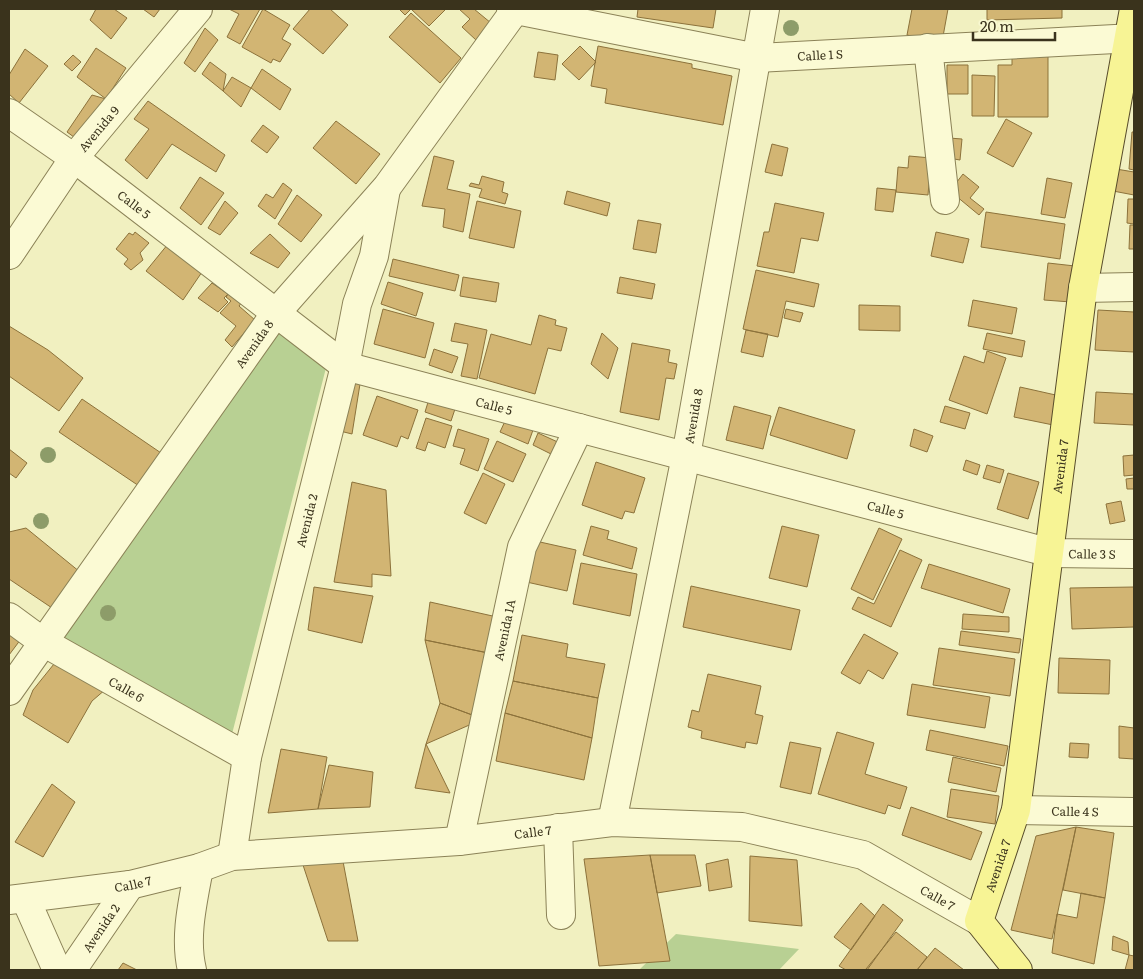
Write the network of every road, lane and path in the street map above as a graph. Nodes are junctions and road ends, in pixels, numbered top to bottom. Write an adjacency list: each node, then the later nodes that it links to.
1 (198, 9): 9 (street, Avenida 9)
2 (514, 9): 7 (street, Calle 1 S); 10 (street, Avenida 8)
3 (765, 9): 7 (street, Avenida 8)
4 (1134, 9): 5 (main road, Avenida 7)
5 (1132, 38): 6 (street, Calle 1 S); 14 (main road, Avenida 7)
6 (928, 48): 7 (street, Calle 1 S); 11 (street)
7 (757, 58): 18 (street, Avenida 8)
8 (9, 113): 9 (street, Calle 5)
9 (74, 158): 12 (street, Avenida 9); 15 (street, Calle 5)
10 (387, 187): 15 (street, Avenida 8); 16 (street, Avenida 2)
11 (945, 200)
12 (9, 255)
13 (1134, 287): 14 (street)
14 (1083, 288): 19 (main road, Avenida 7)
15 (275, 314): 16 (street, Calle 5); 22 (street, Avenida 8)
16 (345, 366): 17 (street, Calle 5); 24 (street, Avenida 2)
17 (579, 428): 18 (street, Calle 5); 29 (street, Avenida 1A)
18 (686, 456): 19 (street, Calle 5); 27 (street, Avenida 8)
19 (1051, 553): 20 (street, Calle 3 S); 25 (main road, Avenida 7)
20 (1134, 554)
21 (9, 617): 22 (street, Calle 6)
22 (43, 642): 23 (street, Avenida 8); 24 (street, Calle 6)
23 (9, 691)
24 (247, 756): 30 (street, Avenida 2)
25 (1016, 810): 26 (street, Calle 4 S); 35 (main road, Avenida 7)
26 (1134, 812)
27 (612, 822): 28 (street, Calle 7); 35 (street, Calle 7)
28 (558, 828): 29 (street, Calle 7); 34 (street)
29 (459, 841): 30 (street, Calle 7)
30 (232, 856): 31 (street, Calle 7)
31 (199, 868): 32 (street, Calle 7); 38 (street)
32 (130, 885): 33 (street, Calle 7); 37 (street, Avenida 2)
33 (17, 900): 36 (street)
34 (562, 915)
35 (979, 922): 39 (main road, Calle 7)
36 (58, 970)
37 (72, 970)
38 (192, 970)
39 (1018, 970)

